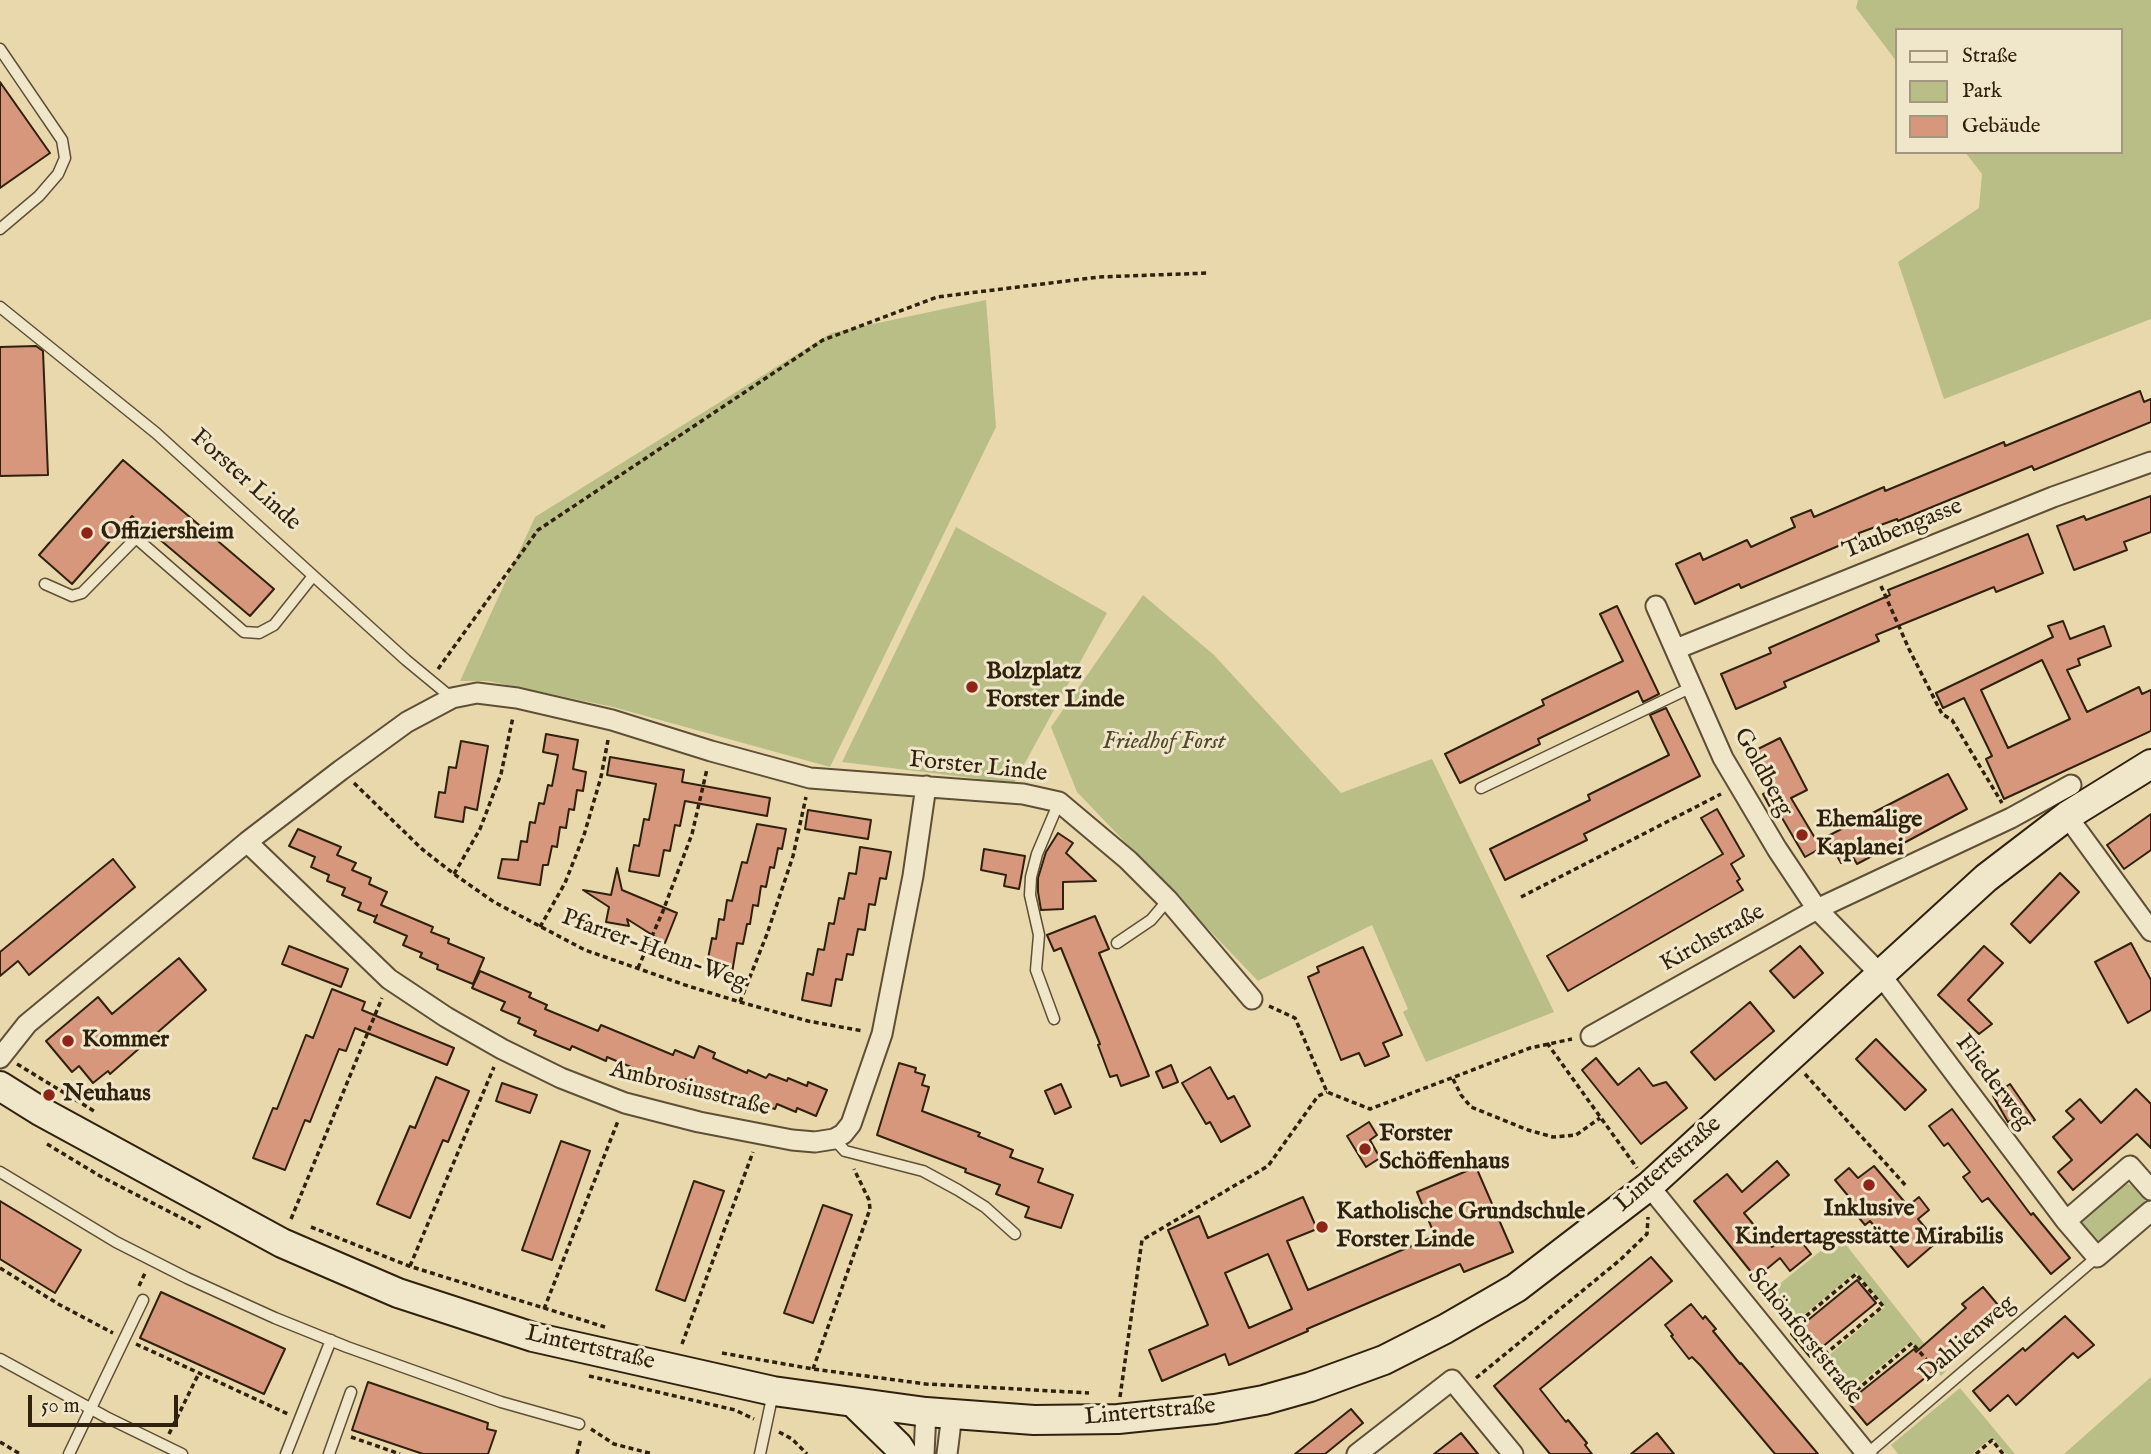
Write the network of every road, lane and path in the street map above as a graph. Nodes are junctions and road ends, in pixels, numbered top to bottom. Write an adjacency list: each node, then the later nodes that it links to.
1 (0, 49): 2 (lane)
2 (0, 229)
3 (1208, 274): 11 (path)
4 (0, 307): 7 (lane, Forster Linde)
5 (2151, 462): 6 (street, Taubengasse)
6 (1874, 568): 10 (street, Taubengasse); 26 (path)
7 (313, 576): 8 (lane); 11 (lane, Forster Linde)
8 (45, 584)
9 (1657, 606): 10 (street, Goldberg)
10 (1676, 649): 12 (street, Goldberg)
11 (430, 680): 13 (lane, Forster Linde)
12 (1692, 687): 20 (street, Goldberg); 23 (lane)
13 (452, 698): 14 (street, Forster Linde); 18 (street, Forster Linde)
14 (517, 698): 15 (street, Forster Linde); 28 (path)
15 (612, 720): 16 (street, Forster Linde); 32 (path)
16 (711, 751): 19 (street, Forster Linde); 35 (path)
17 (2151, 764): 25 (main road, Lintertstraße)
18 (341, 770): 27 (street, Forster Linde); 28 (path, Pfarrer-Henn-Weg)
19 (810, 778): 22 (street, Forster Linde); 39 (path)
20 (1739, 785): 29 (path); 31 (street, Goldberg)
21 (2071, 785): 26 (street, Kirchstraße)
22 (926, 786): 24 (street, Forster Linde); 41 (street)
23 (1481, 788)
24 (1059, 802): 30 (street, Forster Linde); 40 (lane)
25 (2067, 816): 33 (street); 36 (main road, Lintertstraße)
26 (2011, 818): 31 (street, Kirchstraße)
27 (247, 842): 37 (street, Ambrosiusstraße); 45 (street, Forster Linde)
28 (454, 874): 32 (path, Pfarrer-Henn-Weg)
29 (1521, 897)
30 (1168, 900): 34 (lane); 38 (street, Forster Linde)
31 (1817, 909): 36 (street, Goldberg); 42 (street, Kirchstraße)
32 (540, 927): 35 (path, Pfarrer-Henn-Weg)
33 (2151, 930)
34 (1117, 943)
35 (638, 968): 39 (path, Pfarrer-Henn-Weg)
36 (1880, 974): 46 (main road, Lintertstraße); 61 (street, Fliederweg)
37 (389, 979): 44 (street, Ambrosiusstraße); 60 (path)
38 (1252, 999): 49 (path)
39 (740, 1002): 41 (path, Pfarrer-Henn-Weg)
40 (1054, 1019)
41 (882, 1034): 54 (street)
42 (1591, 1036): 43 (path)
43 (1547, 1043): 47 (path); 52 (path)
44 (502, 1049): 50 (street, Ambrosiusstraße); 65 (path)
45 (1, 1056): 51 (path)
46 (1790, 1057): 56 (main road, Lintertstraße); 57 (path)
47 (1453, 1079): 49 (path); 52 (path)
48 (0, 1086): 81 (main road, Lintertstraße)
49 (1327, 1092): 86 (path)
50 (625, 1103): 53 (street, Ambrosiusstraße); 68 (path)
51 (97, 1113)
52 (1601, 1118): 56 (path)
53 (760, 1134): 54 (street, Ambrosiusstraße); 73 (path)
54 (840, 1145): 63 (lane); 76 (path)
55 (0, 1172): 72 (lane)
56 (1649, 1186): 78 (street, Schönforststraße); 80 (path); 86 (main road, Lintertstraße)
57 (1907, 1187)
58 (2151, 1190): 61 (street)
59 (2151, 1211): 64 (street)
60 (280, 1213)
61 (2066, 1221): 64 (street, Fliederweg)
62 (303, 1224): 65 (path)
63 (1015, 1234)
64 (2097, 1257): 108 (lane, Dahlienweg)
65 (409, 1266): 68 (path)
66 (0, 1268): 71 (path)
67 (143, 1300): 71 (lane)
68 (544, 1309): 70 (path)
69 (1793, 1327): 78 (path)
70 (616, 1329)
71 (124, 1338): 77 (path); 88 (lane)
72 (331, 1340): 90 (lane); 91 (lane)
73 (682, 1344)
74 (721, 1353): 76 (path)
75 (0, 1359): 88 (lane)
76 (813, 1369): 83 (path)
77 (199, 1373): 90 (path); 94 (path)
78 (1802, 1374): 108 (street, Schönforststraße)
79 (1938, 1374): 85 (path)
80 (1457, 1386): 106 (street); 107 (street)
81 (773, 1391): 87 (main road, Lintertstraße); 102 (lane)
82 (351, 1392): 92 (lane)
83 (1096, 1394)
84 (1132, 1395): 86 (path)
85 (1850, 1396)
86 (1115, 1403): 89 (main road, Lintertstraße)
87 (855, 1404): 89 (main road, Lintertstraße); 103 (main road)
88 (90, 1409): 94 (lane); 96 (lane)
89 (939, 1413): 104 (street); 105 (street)
90 (299, 1419): 98 (lane)
91 (579, 1424): 101 (path)
92 (337, 1432): 99 (lane); 100 (path)
93 (0, 1442): 95 (path)
94 (164, 1445): 97 (lane)
95 (20, 1454)
96 (69, 1454)
97 (182, 1454)
98 (286, 1454)
99 (329, 1454)
100 (400, 1454)
101 (653, 1454)
102 (760, 1454)
103 (903, 1454)
104 (924, 1454)
105 (947, 1454)
106 (1357, 1454)
107 (1513, 1454)
108 (1867, 1454)
109 (1976, 1454): 110 (path)
110 (2004, 1454)

